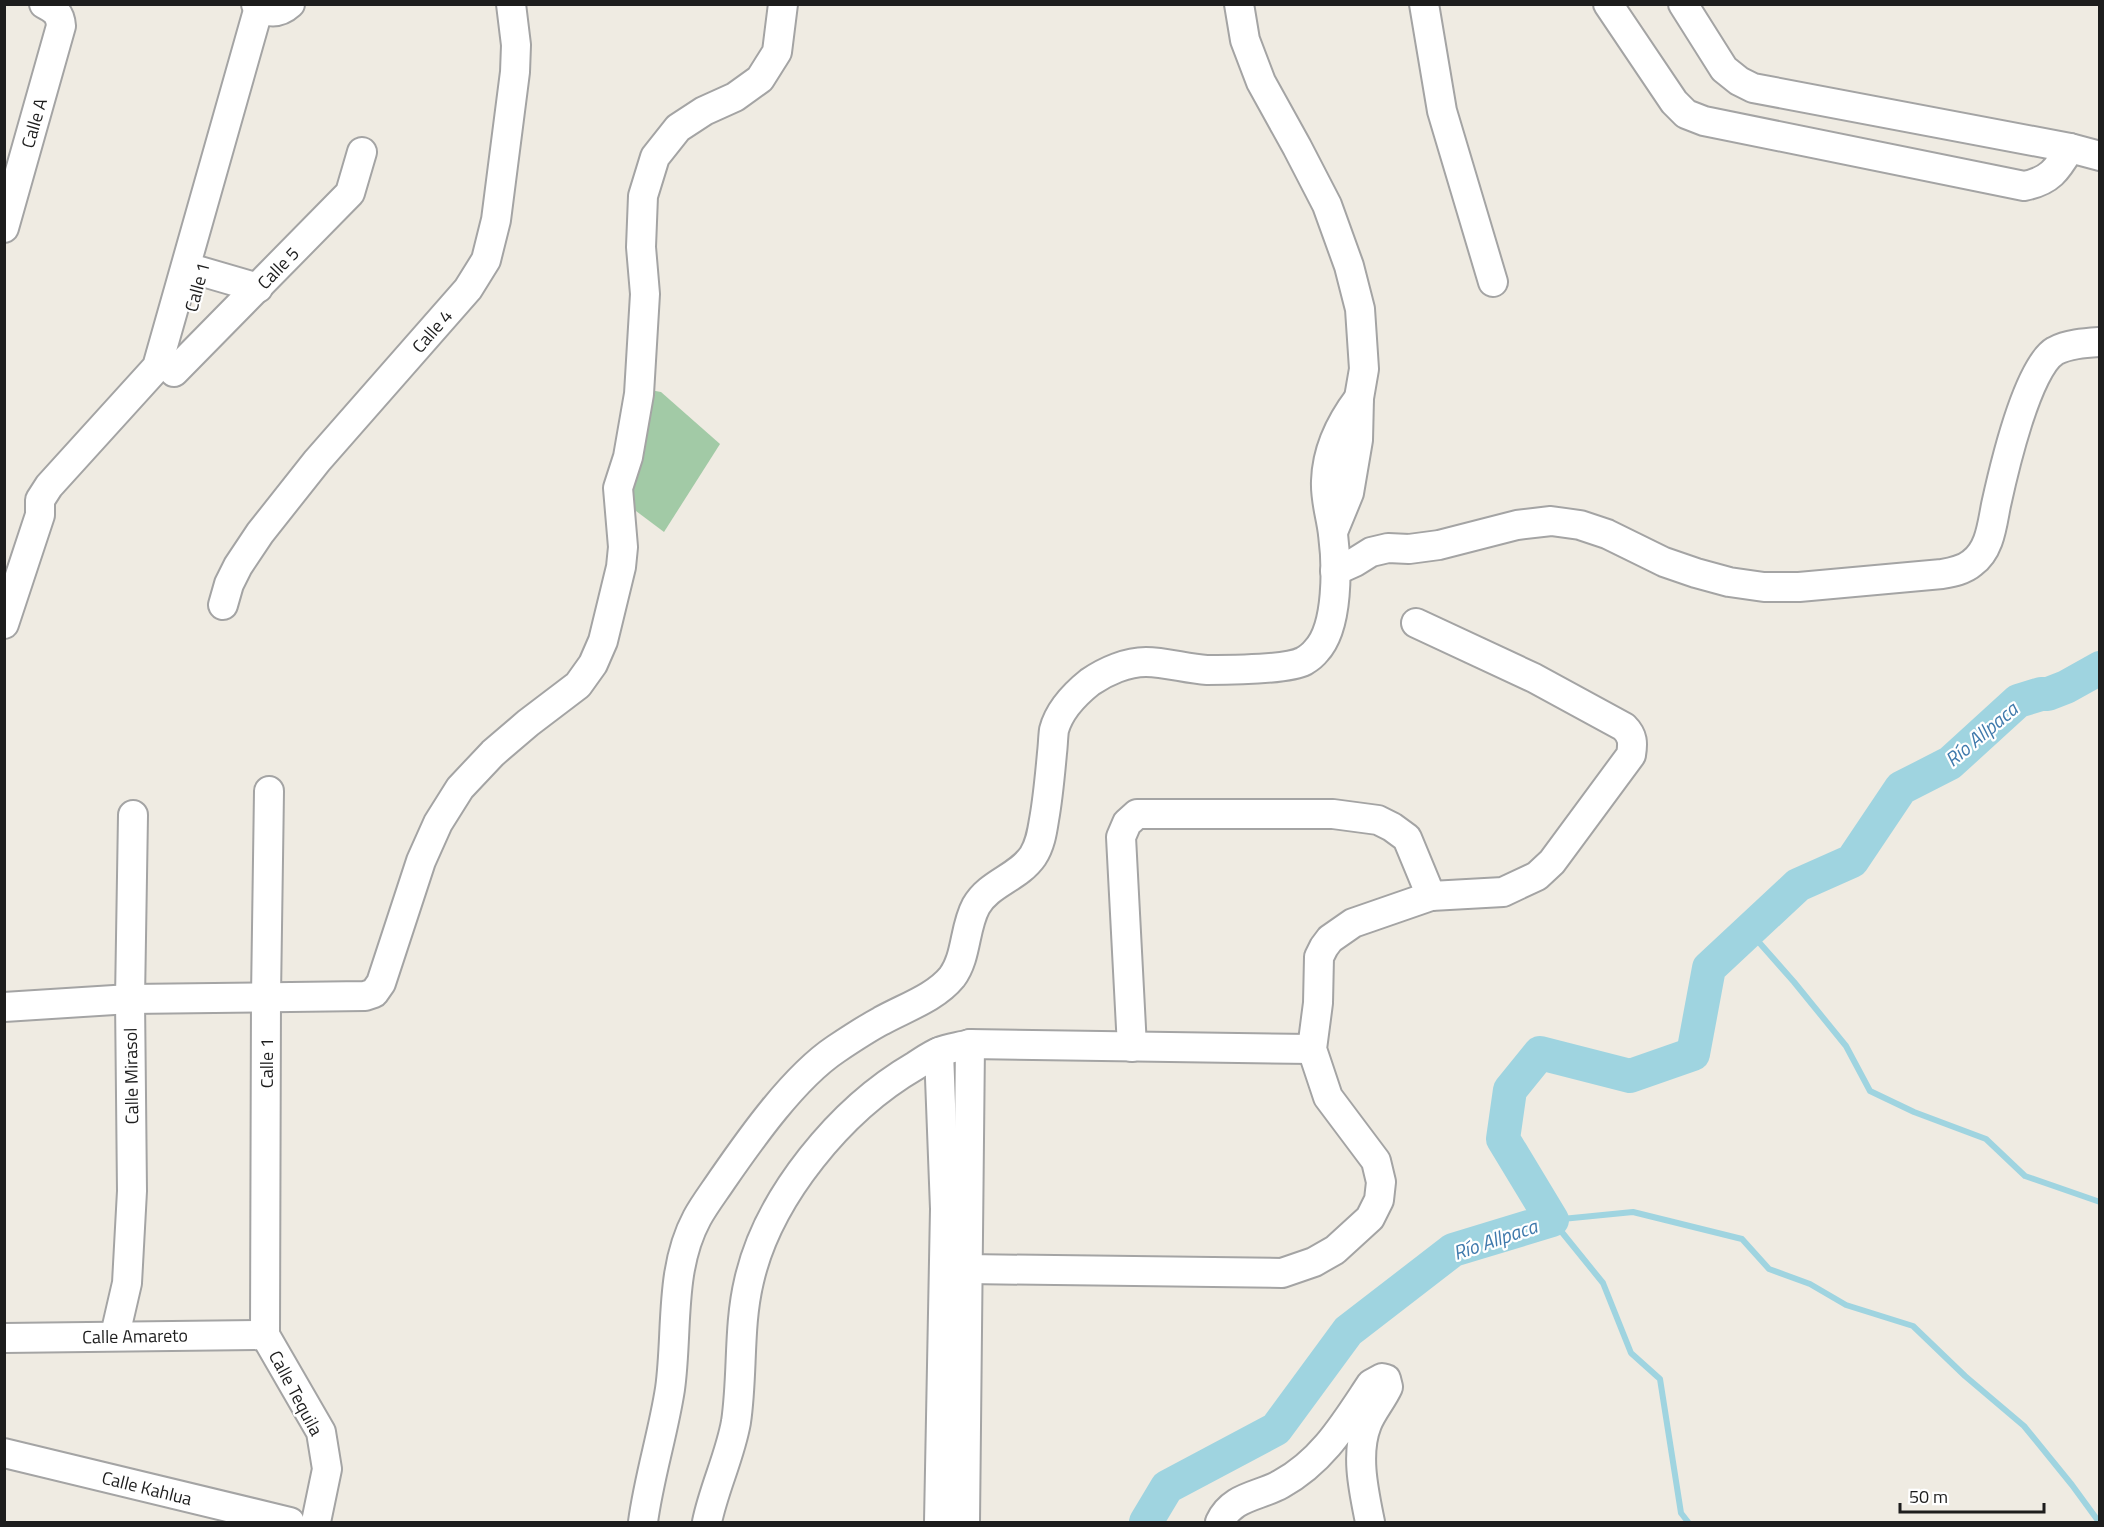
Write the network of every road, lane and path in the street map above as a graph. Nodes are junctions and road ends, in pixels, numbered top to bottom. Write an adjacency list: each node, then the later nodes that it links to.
1 (511, 4): 21 (street, Calle 4)
2 (783, 4): 27 (street)
3 (1239, 4): 20 (street)
4 (1424, 4): 15 (street)
5 (1608, 4): 9 (street)
6 (1683, 4): 9 (street)
7 (270, 7): 14 (street, Calle 1)
8 (52, 11): 12 (street, Calle A)
9 (2070, 148): 11 (street)
10 (362, 152): 16 (street, Calle 5)
11 (2100, 156)
12 (11, 179): 13 (street, Calle A)
13 (4, 228)
14 (194, 269): 16 (street); 18 (street, Calle 1); 19 (street, Calle 1)
15 (1493, 282)
16 (258, 288): 18 (street, Calle 5)
17 (2100, 342): 20 (street)
18 (174, 372): 19 (street, Calle 1)
19 (40, 515): 23 (street, Calle 1)
20 (1335, 571): 41 (street)
21 (223, 605)
22 (1416, 623): 26 (street)
23 (4, 624)
24 (269, 791): 27 (street, Calle 1)
25 (133, 815): 28 (street, Calle Mirasol)
26 (1431, 896): 31 (street); 32 (street)
27 (266, 996): 28 (street); 36 (street, Calle 1)
28 (130, 999): 29 (street); 35 (street, Calle Mirasol)
29 (4, 1007)
30 (970, 1044): 31 (street); 33 (street); 34 (street)
31 (1132, 1047): 32 (street)
32 (1312, 1049): 34 (street)
33 (939, 1052): 34 (street); 42 (street)
34 (956, 1268): 43 (street); 44 (street)
35 (115, 1335): 36 (street, Calle Amareto); 37 (street, Calle Amareto)
36 (265, 1335): 40 (street, Calle Tequila)
37 (4, 1338)
38 (4, 1454): 39 (street, Calle Kahlua)
39 (290, 1522)
40 (316, 1522)
41 (643, 1522)
42 (706, 1522)
43 (939, 1522)
44 (965, 1522)
45 (1220, 1522): 46 (street)
46 (1370, 1522)

